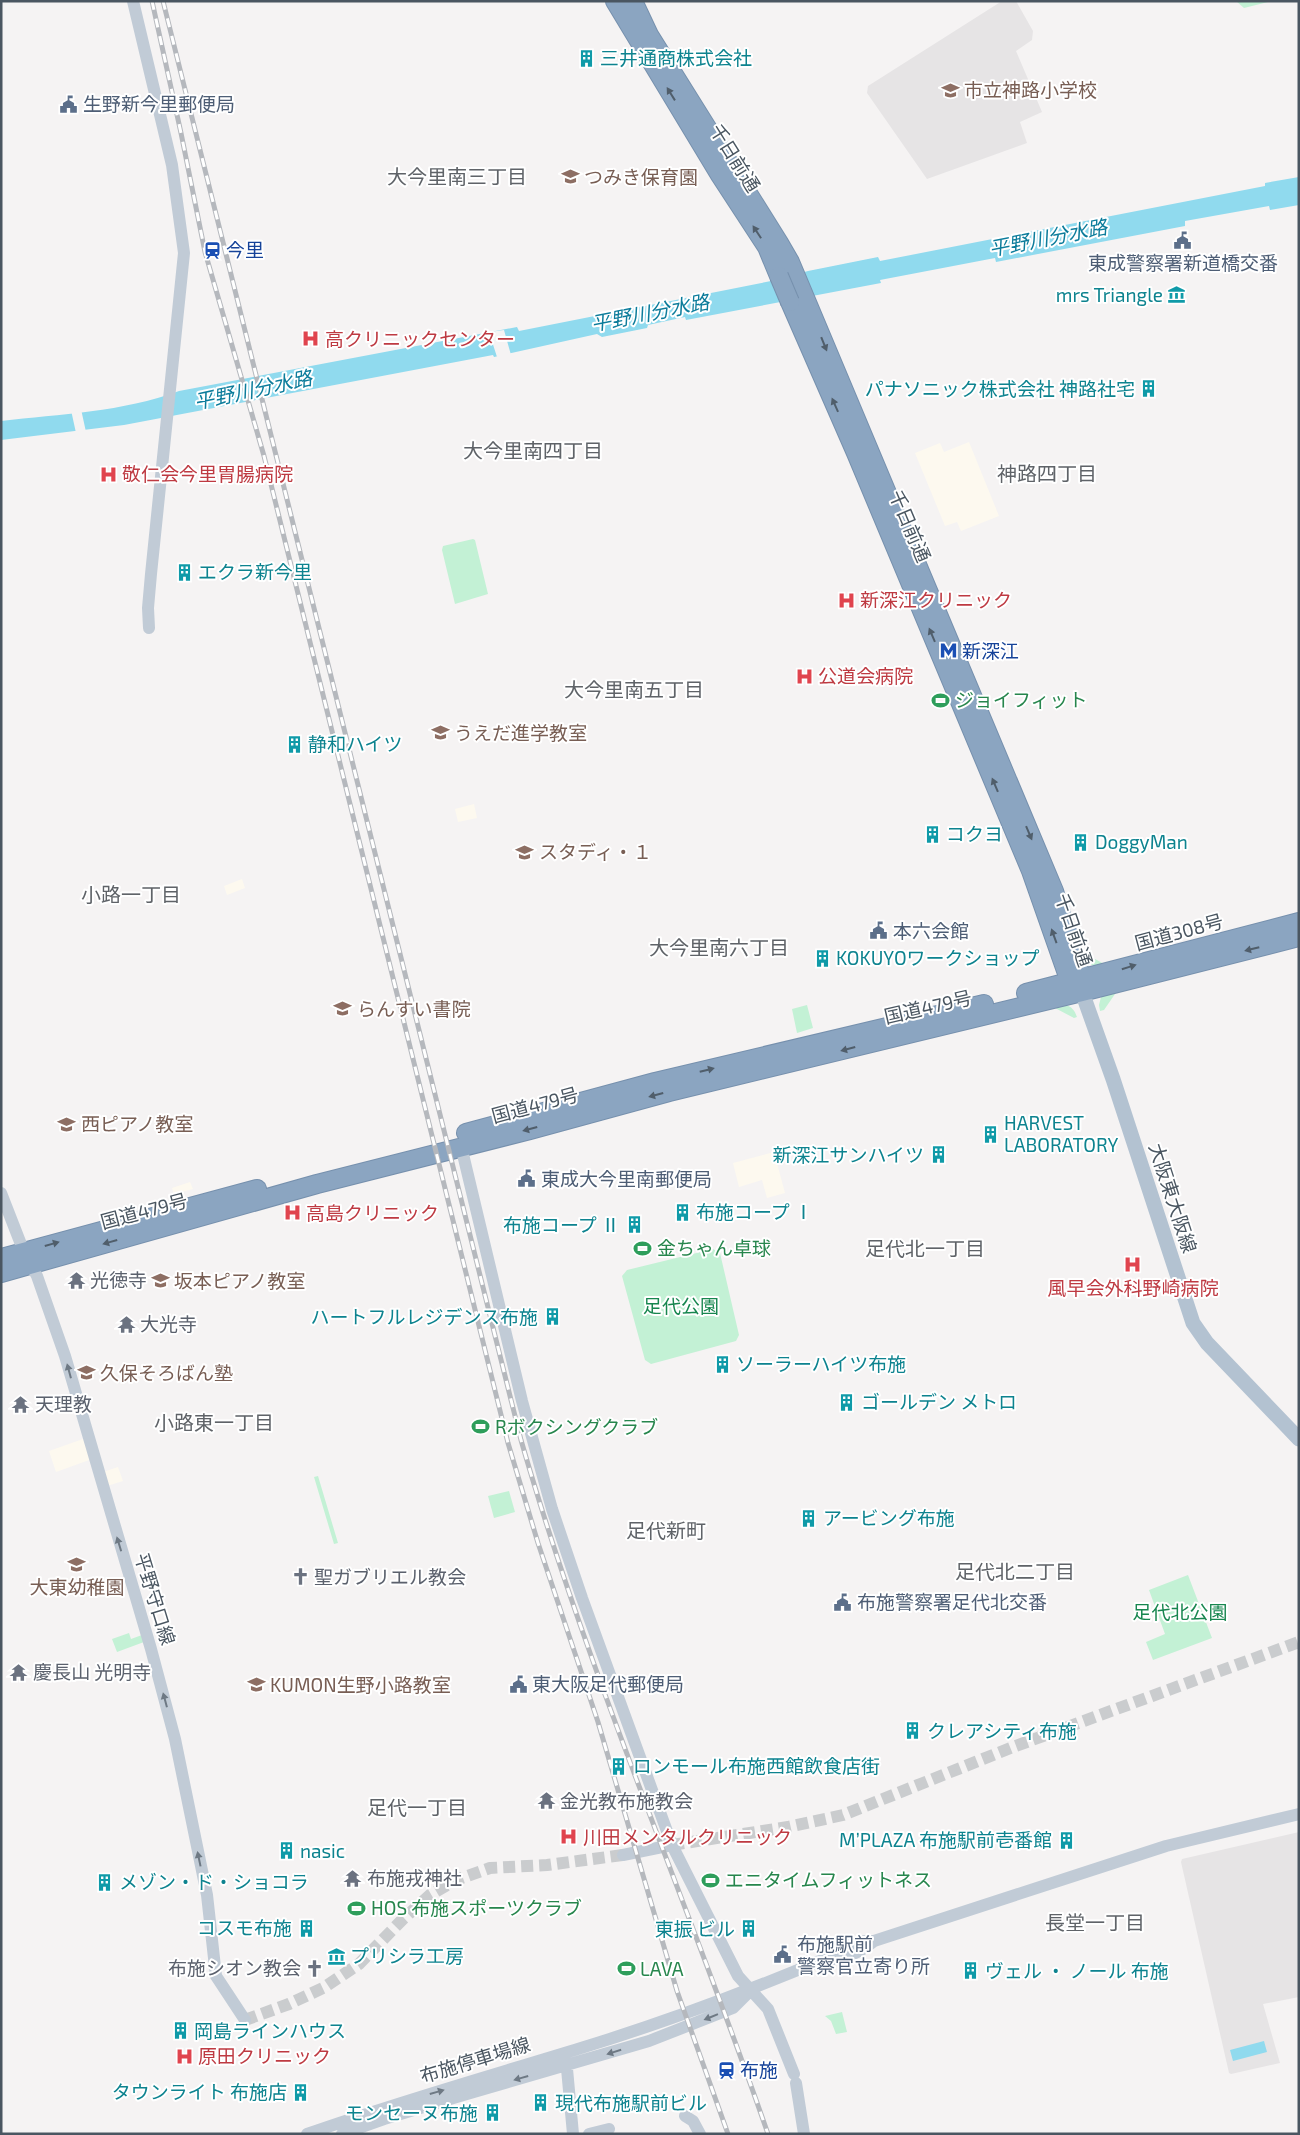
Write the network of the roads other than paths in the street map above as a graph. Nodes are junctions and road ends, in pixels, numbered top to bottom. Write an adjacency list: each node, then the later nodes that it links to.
1 (134, 1): 5 (street)
2 (615, 1): 4 (highway, 千日前通, one-way to 2)
3 (633, 1): 4 (highway, 千日前通)
4 (787, 274): 8 (highway, 千日前通, bridge)
5 (149, 628)
6 (1299, 922): 8 (highway, 国道308号, one-way to 6)
7 (1299, 937): 8 (highway, 国道308号, one-way to 8)
8 (1078, 985): 9 (highway, 国道479号, one-way to 9); 12 (highway, 国道479号, one-way to 8); 14 (main road, 大阪東大阪線)
9 (461, 1146): 12 (highway, 国道479号, one-way to 12); 16 (street)
10 (1, 1193): 12 (street, 平野守口線)
11 (1, 1258): 12 (highway, 国道479号)
12 (27, 1259): 13 (highway, 国道479号); 19 (street, 平野守口線, one-way to 12)
13 (1, 1273)
14 (1299, 1439)
15 (1299, 1814): 18 (street, 布施停車場線)
16 (672, 1845): 17 (street); 18 (street)
17 (623, 1855)
18 (750, 1990): 20 (street, 布施停車場線); 20 (street, 布施停車場線, one-way to 20); 28 (street)
19 (245, 2020)
20 (567, 2059): 23 (street, 布施停車場線, one-way to 20); 24 (street, 布施停車場線, one-way to 24); 25 (street)
21 (685, 2116): 27 (street)
22 (609, 2129): 26 (street)
23 (307, 2134)
24 (342, 2134)
25 (573, 2134)
26 (589, 2134)
27 (700, 2134)
28 (804, 2134)

